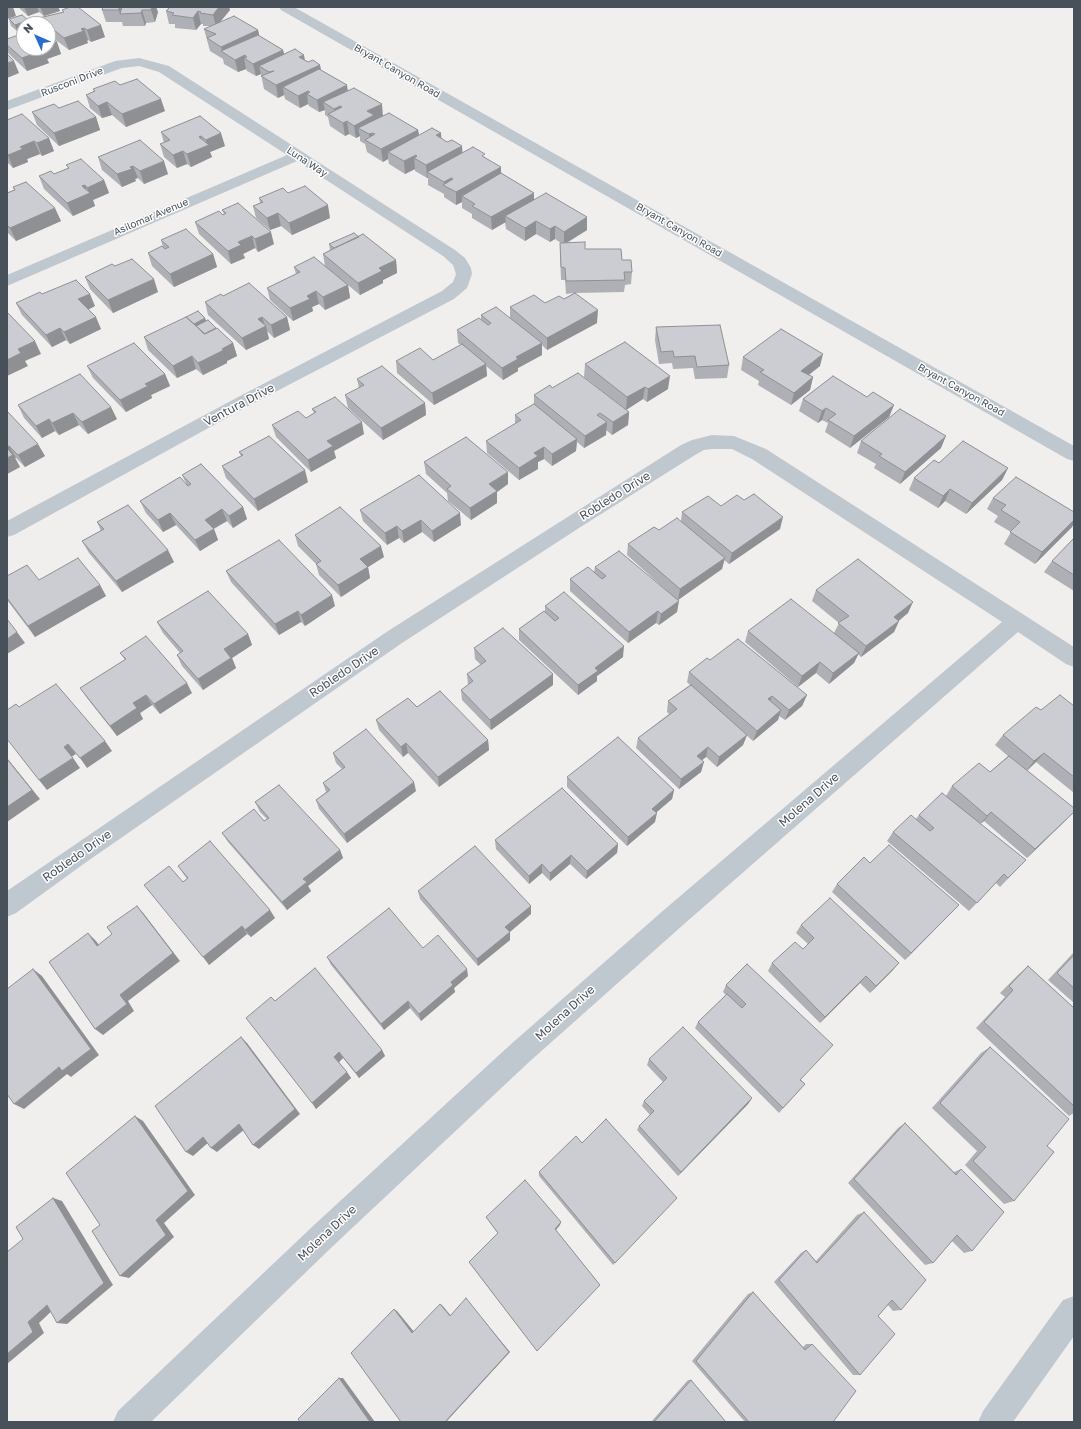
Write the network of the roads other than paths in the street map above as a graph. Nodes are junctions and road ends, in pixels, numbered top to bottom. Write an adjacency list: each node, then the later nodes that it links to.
1 (285, 7): 7 (street, Bryant Canyon Road)
2 (139, 62): 3 (street, Rusconi Drive); 4 (street, Luna Way)
3 (7, 106)
4 (296, 156): 5 (street, Luna Way); 6 (street, Asilomar Avenue)
5 (464, 274): 8 (street, Ventura Drive)
6 (7, 281)
7 (1074, 454)
8 (7, 530)
9 (1017, 621): 10 (street, Robledo Drive); 11 (street, Robledo Drive); 13 (street, Molena Drive)
10 (1074, 658)
11 (7, 905)
12 (1074, 1311): 14 (street)
13 (129, 1422)
14 (994, 1422)

